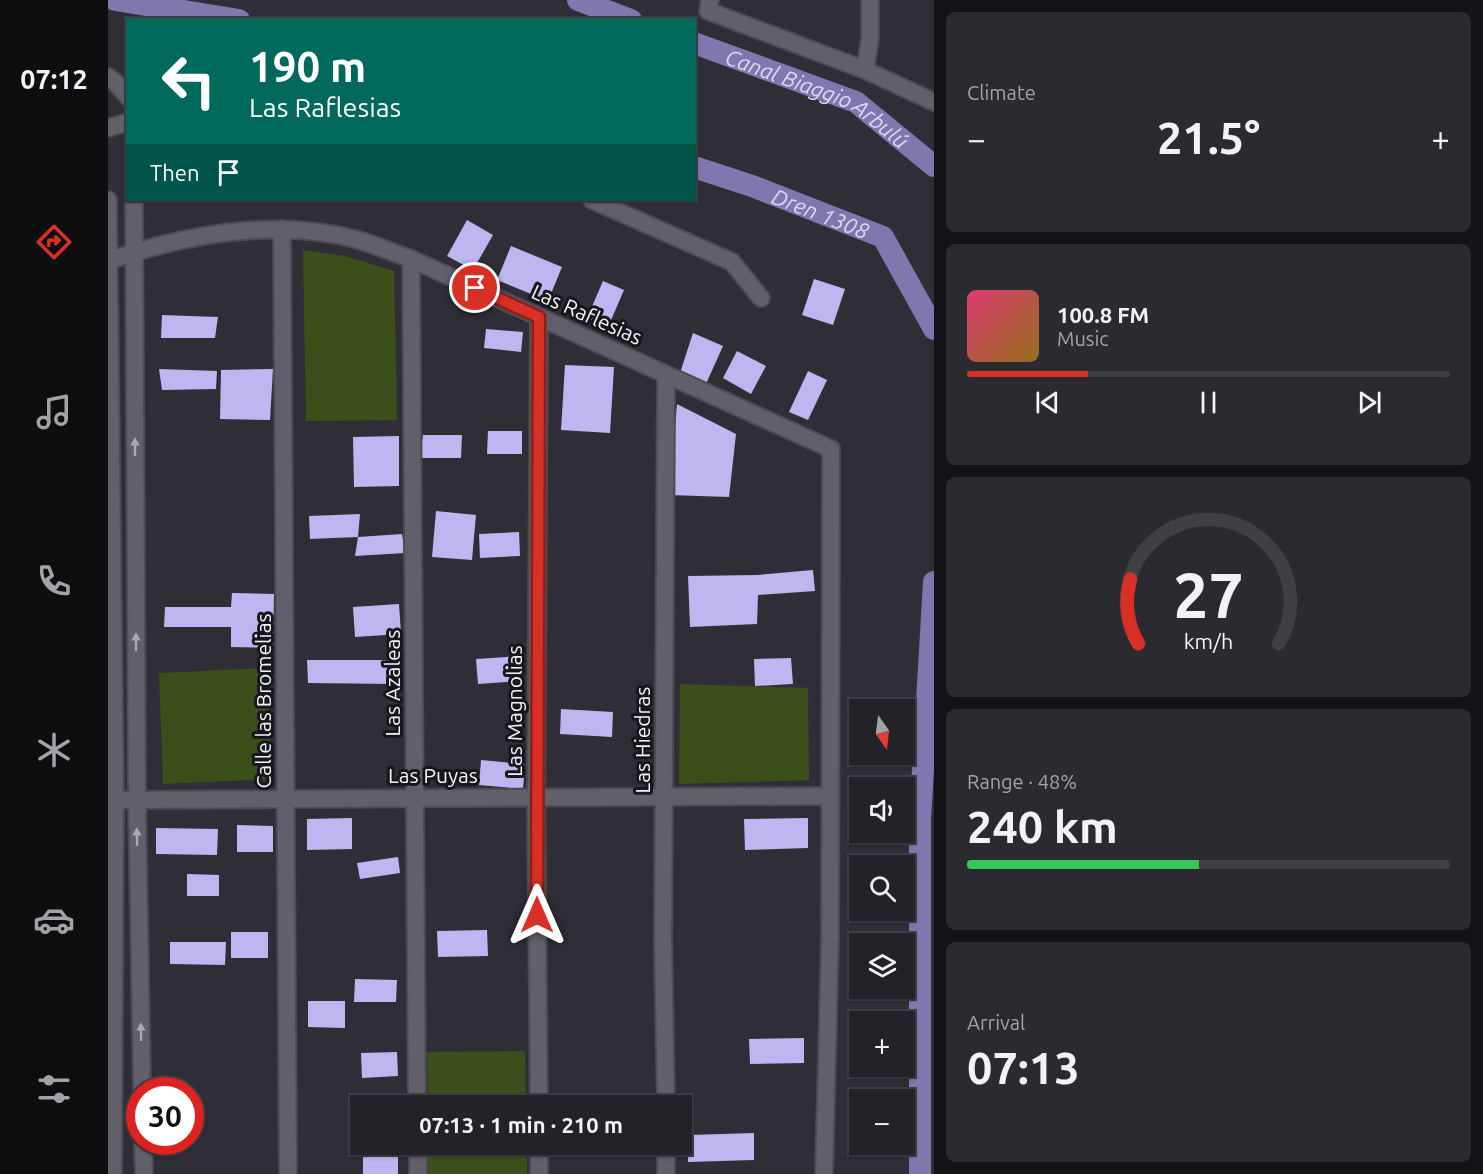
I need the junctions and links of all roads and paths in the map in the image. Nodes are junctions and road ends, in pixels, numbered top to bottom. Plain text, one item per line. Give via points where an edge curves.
1 (710, 0) edge
2 (870, 0) edge
3 (865, 70) junction
4 (108, 77) edge
5 (126, 95) edge
6 (934, 102) edge
7 (126, 123) edge
8 (108, 128) edge
9 (108, 200) edge
10 (134, 201) edge
11 (594, 201) edge
12 (282, 229) junction
13 (134, 253) junction
14 (411, 260) junction
15 (108, 261) edge
16 (761, 298) dead end
17 (539, 317) junction
18 (666, 375) junction
19 (664, 795) junction
20 (536, 796) junction
21 (830, 796) junction
22 (415, 798) junction
23 (286, 799) junction
24 (111, 800) edge
25 (137, 800) junction
26 (142, 1077) edge
27 (417, 1095) edge
28 (539, 1095) edge
29 (666, 1095) edge
30 (143, 1155) edge
31 (418, 1155) edge
32 (539, 1155) edge
33 (666, 1155) edge
34 (113, 1174) edge
35 (144, 1174) edge
36 (288, 1174) edge
37 (418, 1174) edge
38 (539, 1174) edge
39 (666, 1174) edge
40 (824, 1174) edge

1 - 3 street via 708,11
2 - 3 street
3 - 6 street
4 - 5 street
7 - 8 street
9 - 15 street
10 - 13 street
11 - 16 street via 732,262
12 - 13 street, Las Raflesias via 205,236
12 - 14 street, Las Raflesias via 356,239
12 - 23 street, Calle las Bromelias
13 - 15 street, Las Raflesias
25 -> 13 street
14 - 17 street, Las Raflesias
14 - 22 street, Las Azaleas
15 - 24 street
17 - 18 street, Las Raflesias
17 - 20 street, Las Magnolias
18 - 19 street, Las Hiedras
18 - 21 street, Las Raflesias via 831,449
19 - 20 street, Las Puyas
19 - 21 street, Las Puyas
19 - 29 street, Las Hiedras
20 - 22 street, Las Puyas
20 - 28 street, Las Magnolias
21 - 40 street
22 - 23 street, Las Puyas
22 - 27 street, Las Azaleas
23 - 25 street, Las Puyas
23 - 36 street, Calle las Bromelias
24 - 25 street, Las Puyas
24 - 34 street
26 -> 25 street
30 - 35 street
31 - 37 street
32 - 38 street
33 - 39 street

